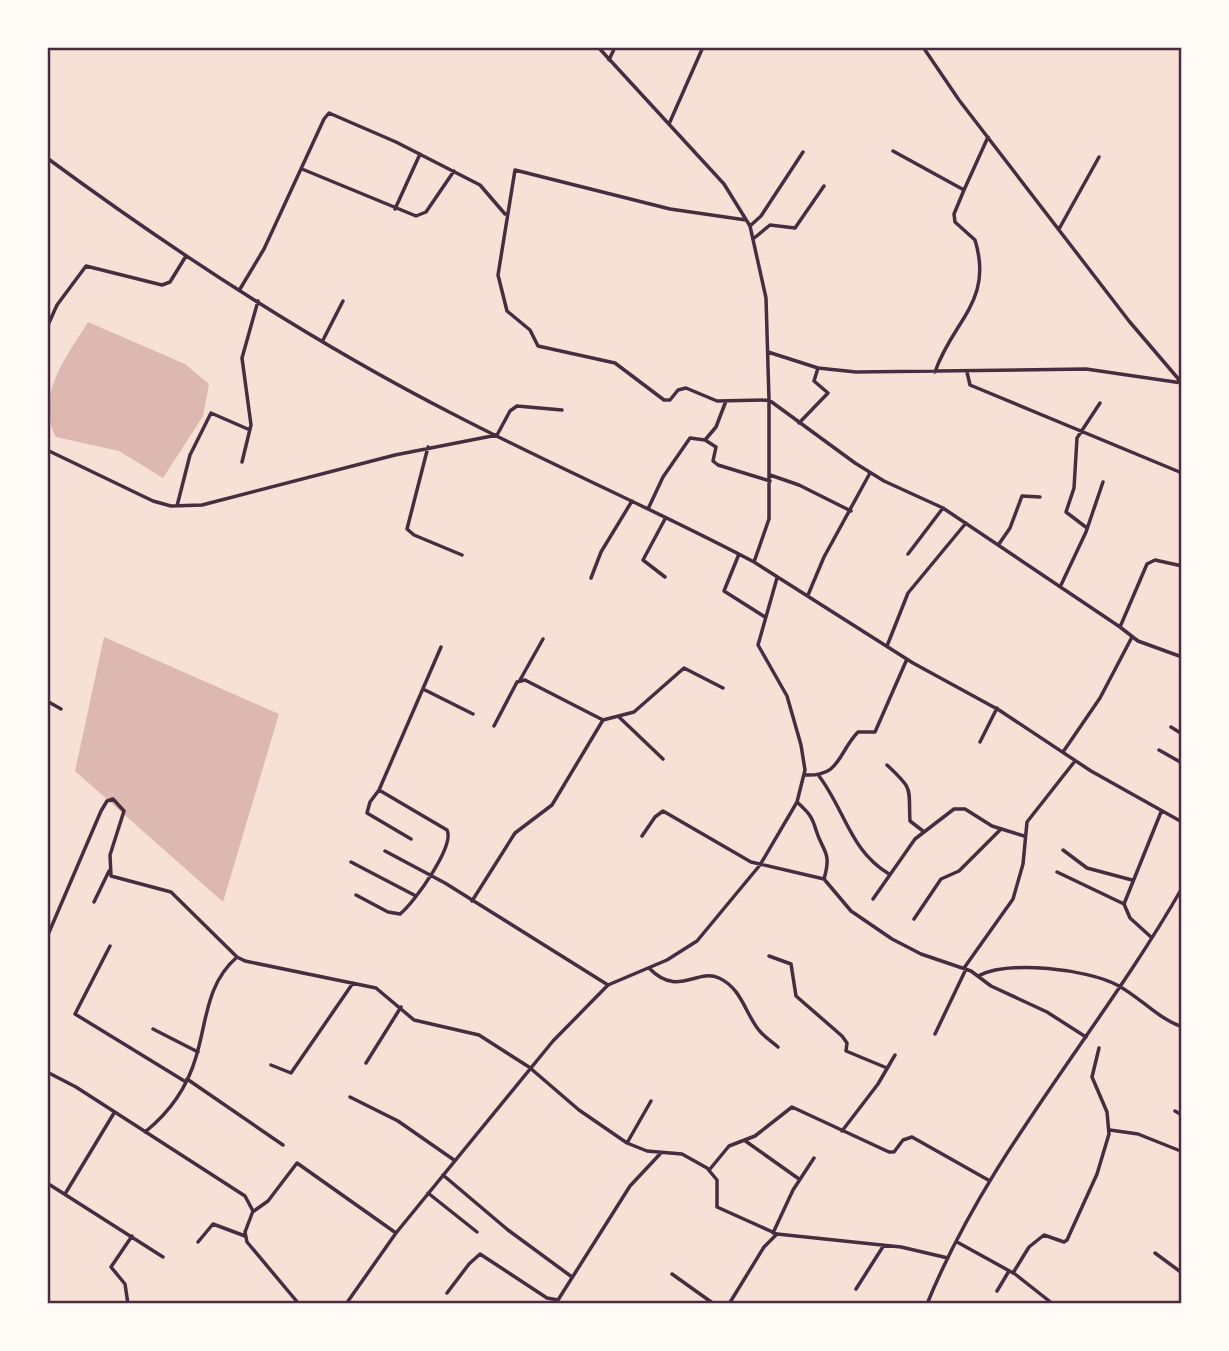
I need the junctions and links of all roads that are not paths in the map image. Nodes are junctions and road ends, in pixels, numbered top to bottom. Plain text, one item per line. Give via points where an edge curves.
1 (598, 47) edge
2 (615, 47) edge
3 (703, 47) edge
4 (923, 47) edge
5 (609, 60) junction
6 (669, 124) junction
7 (988, 137) junction
8 (893, 151) dead end
9 (803, 152) dead end
10 (420, 154) junction
11 (1100, 157) dead end
12 (47, 158) edge
13 (302, 169) junction
14 (454, 171) junction
15 (824, 186) dead end
16 (964, 190) junction
17 (395, 210) junction
18 (505, 214) junction
19 (746, 220) junction
20 (750, 226) junction
21 (1059, 229) junction
22 (753, 239) junction
23 (186, 256) junction
24 (240, 290) junction
25 (258, 301) junction
26 (343, 301) dead end
27 (48, 325) edge
28 (323, 340) junction
29 (768, 352) junction
30 (818, 368) junction
31 (935, 372) junction
32 (967, 372) junction
33 (1182, 383) edge
34 (769, 400) junction
35 (726, 401) junction
36 (1100, 403) dead end
37 (562, 410) dead end
38 (799, 423) junction
39 (250, 430) junction
40 (1080, 431) junction
41 (497, 435) junction
42 (705, 440) junction
43 (428, 447) junction
44 (47, 450) edge
45 (242, 462) dead end
46 (870, 473) junction
47 (1182, 473) edge
48 (770, 475) junction
49 (770, 481) junction
50 (1103, 482) dead end
51 (1040, 497) dead end
52 (632, 501) junction
53 (177, 506) junction
54 (943, 508) junction
55 (648, 509) junction
56 (851, 511) junction
57 (665, 518) junction
58 (966, 523) junction
59 (1087, 528) junction
60 (999, 544) junction
61 (739, 554) junction
62 (908, 554) dead end
63 (462, 555) dead end
64 (754, 562) junction
65 (1182, 566) edge
66 (665, 577) dead end
67 (591, 578) dead end
68 (777, 578) junction
69 (1061, 585) junction
70 (808, 595) junction
71 (765, 617) junction
72 (1120, 626) junction
73 (1132, 637) junction
74 (543, 639) dead end
75 (887, 646) junction
76 (442, 647) dead end
77 (1182, 657) edge
78 (907, 659) junction
79 (520, 680) junction
80 (723, 688) dead end
81 (425, 689) junction
82 (47, 701) edge
83 (997, 708) junction
84 (61, 709) dead end
85 (473, 714) dead end
86 (618, 717) junction
87 (603, 720) junction
88 (495, 726) dead end
89 (1171, 727) dead end
90 (1182, 734) edge
91 (980, 742) dead end
92 (1159, 750) dead end
93 (1063, 752) junction
94 (663, 759) dead end
95 (1075, 761) junction
96 (1182, 764) edge
97 (887, 765) dead end
98 (804, 775) junction
99 (819, 776) junction
100 (379, 790) junction
101 (797, 802) junction
102 (1161, 812) junction
103 (1182, 822) edge
104 (1000, 830) junction
105 (923, 831) junction
106 (642, 836) dead end
107 (1024, 836) junction
108 (411, 839) dead end
109 (1063, 850) dead end
110 (386, 851) dead end
111 (351, 862) dead end
112 (760, 865) junction
113 (109, 871) junction
114 (1057, 872) dead end
115 (889, 874) junction
116 (431, 875) junction
117 (824, 879) junction
118 (1132, 880) junction
119 (1182, 888) edge
120 (356, 895) dead end
121 (416, 897) junction
122 (1180, 897) edge
123 (873, 899) dead end
124 (472, 901) junction
125 (94, 902) dead end
126 (1124, 904) junction
127 (914, 919) dead end
128 (47, 937) edge
129 (1151, 937) junction
130 (110, 946) dead end
131 (235, 956) junction
132 (769, 956) dead end
133 (649, 968) junction
134 (965, 968) junction
135 (978, 976) junction
136 (353, 983) junction
137 (608, 985) junction
138 (1120, 986) junction
139 (401, 1007) junction
140 (1182, 1027) edge
141 (153, 1029) dead end
142 (935, 1034) dead end
143 (1086, 1037) junction
144 (778, 1047) dead end
145 (1099, 1048) dead end
146 (198, 1052) junction
147 (895, 1055) dead end
148 (366, 1063) dead end
149 (271, 1065) dead end
150 (529, 1067) junction
151 (887, 1068) junction
152 (47, 1072) edge
153 (186, 1081) junction
154 (351, 1097) dead end
155 (651, 1101) dead end
156 (1175, 1111) dead end
157 (114, 1113) junction
158 (1182, 1115) edge
159 (1109, 1130) junction
160 (842, 1131) junction
161 (145, 1132) junction
162 (743, 1140) junction
163 (626, 1143) junction
164 (283, 1145) dead end
165 (1178, 1150) dead end
166 (661, 1152) junction
167 (814, 1158) dead end
168 (454, 1160) junction
169 (709, 1169) junction
170 (443, 1175) junction
171 (799, 1179) junction
172 (990, 1181) junction
173 (47, 1183) edge
174 (428, 1193) junction
175 (65, 1194) junction
176 (253, 1211) junction
177 (477, 1232) dead end
178 (396, 1233) junction
179 (775, 1233) junction
180 (132, 1236) junction
181 (245, 1236) junction
182 (198, 1242) dead end
183 (957, 1242) junction
184 (884, 1245) junction
185 (1154, 1253) dead end
186 (163, 1257) dead end
187 (948, 1258) junction
188 (1011, 1272) junction
189 (1182, 1273) edge
190 (672, 1274) dead end
191 (572, 1277) junction
192 (856, 1289) dead end
193 (997, 1291) dead end
194 (447, 1293) dead end
195 (128, 1304) edge
196 (299, 1304) edge
197 (346, 1304) edge
198 (714, 1304) edge
199 (729, 1304) edge
200 (927, 1304) edge
201 (1053, 1304) edge

1 - 5 street
2 - 5 street
3 - 6 street
4 - 7 street
5 - 6 street
6 - 19 street via 724,184
7 - 16 street
7 - 21 street
8 - 16 street
9 - 20 street
10 - 13 street via 329,113
10 - 14 street
10 - 17 street
11 - 21 street
12 - 23 street
13 - 17 street
13 - 24 street
14 - 17 street via 421,215
14 - 18 street via 484,188
15 - 22 street via 795,228 770,225
16 - 31 street via 954,218 975,240 978,286 973,306 949,337
18 - 19 street via 517,169 670,209
18 - 35 street via 498,269 505,307 530,330 538,346 615,363 667,401 686,388
19 - 20 street
20 - 22 street
21 - 33 street
22 - 29 street via 766,298
23 - 24 street
23 - 27 street via 170,282 162,285 86,266
24 - 25 street
25 - 28 street
25 - 39 street via 242,358
26 - 28 street
28 - 41 street
29 - 30 street
29 - 34 street
30 - 31 street
30 - 38 street via 814,381 828,393
31 - 32 street
32 - 33 street via 1086,369
32 - 40 street via 970,385
34 - 35 street
34 - 38 street
34 - 48 street
35 - 42 street via 716,427
36 - 40 street
37 - 41 street via 517,406
38 - 46 street
39 - 45 street
39 - 53 street via 211,413 190,455
40 - 47 street
40 - 59 street via 1074,488 1066,512
41 - 43 street
41 - 52 street
42 - 49 street via 715,446 713,461 718,465
42 - 55 street via 690,438
43 - 53 street via 234,499
43 - 63 street via 407,529
44 - 53 street via 153,501
46 - 54 street
46 - 56 street
48 - 49 street
48 - 56 street
49 - 64 street via 768,528
50 - 59 street
51 - 60 street via 1022,496
52 - 55 street
52 - 67 street
54 - 58 street
54 - 62 street
55 - 57 street
56 - 70 street
57 - 61 street
57 - 66 street via 643,559
58 - 60 street
58 - 75 street via 908,593
59 - 69 street
60 - 69 street
61 - 64 street
61 - 71 street via 724,591
64 - 68 street
65 - 72 street via 1155,560 1147,564
68 - 70 street
68 - 71 street
69 - 72 street
70 - 75 street
71 - 98 street via 759,649 787,696
72 - 73 street
73 - 77 street
73 - 93 street via 1100,698
74 - 79 street
75 - 78 street
76 - 81 street
78 - 83 street
78 - 99 street via 875,732 858,732 836,765
79 - 87 street via 549,690
79 - 88 street
80 - 86 street via 684,668 634,712
81 - 85 street
81 - 100 street
82 - 84 street
83 - 91 street
83 - 93 street
86 - 87 street
86 - 94 street
87 - 124 street via 552,805 515,833
89 - 90 street
92 - 96 street
93 - 95 street
95 - 102 street
95 - 107 street via 1027,822
97 - 105 street via 909,790 910,821
98 - 99 street
98 - 101 street
99 - 115 street via 848,820 862,852
100 - 108 street via 367,813
100 - 116 street via 449,832
101 - 112 street
101 - 117 street via 814,819 827,850
102 - 103 street
102 - 118 street
104 - 105 street via 959,808
104 - 107 street
104 - 127 street via 959,871 941,879
105 - 115 street
106 - 112 street via 663,811
107 - 134 street via 1020,880 1013,899
109 - 118 street via 1087,869
110 - 116 street
111 - 121 street
112 - 117 street
112 - 133 street via 697,941
113 - 125 street
113 - 128 street via 124,811 113,799 101,811
113 - 131 street via 116,879 170,892
114 - 126 street
115 - 123 street
116 - 121 street
116 - 124 street
117 - 134 street via 858,916 892,939
118 - 126 street
119 - 122 street
120 - 121 street via 395,915
122 - 129 street
124 - 137 street
126 - 129 street via 1130,918
129 - 138 street
130 - 153 street via 79,1003 77,1016
131 - 136 street via 254,964
131 - 146 street via 209,997
132 - 151 street via 791,964 796,996 842,1036 846,1051
133 - 137 street
133 - 144 street via 661,978 682,983 710,976 722,980 737,992 757,1028
134 - 135 street
134 - 142 street
135 - 138 street via 1000,968 1037,968
135 - 143 street
136 - 139 street via 376,988
136 - 149 street via 291,1073
137 - 150 street
138 - 140 street
138 - 143 street
139 - 148 street
139 - 150 street via 414,1020 479,1035
141 - 146 street
143 - 172 street via 1029,1116
145 - 159 street via 1092,1077 1107,1112
146 - 153 street
147 - 151 street
150 - 163 street
150 - 168 street
151 - 160 street
152 - 157 street
153 - 161 street via 176,1102
153 - 164 street
154 - 168 street via 398,1121
155 - 163 street
156 - 158 street
157 - 161 street
157 - 175 street
159 - 165 street via 1138,1134
159 - 188 street via 1097,1174 1067,1240 1044,1235
160 - 162 street via 792,1107
160 - 172 street via 892,1153 912,1136
161 - 176 street via 235,1188 251,1202
162 - 169 street via 729,1146
162 - 171 street
163 - 166 street
166 - 169 street via 681,1154
166 - 191 street via 629,1186
167 - 171 street
168 - 170 street
169 - 179 street via 717,1180 717,1207
170 - 174 street
170 - 191 street
171 - 179 street
172 - 183 street
173 - 175 street
174 - 177 street
174 - 178 street
175 - 180 street
176 - 178 street via 268,1201 297,1163
176 - 181 street
178 - 197 street
179 - 184 street
179 - 199 street
180 - 186 street
180 - 195 street via 111,1267 125,1284
181 - 182 street via 213,1224
181 - 196 street
183 - 187 street
183 - 188 street
184 - 187 street
184 - 192 street
185 - 189 street
187 - 200 street
188 - 193 street
188 - 201 street
190 - 198 street
191 - 194 street via 555,1301 480,1254

